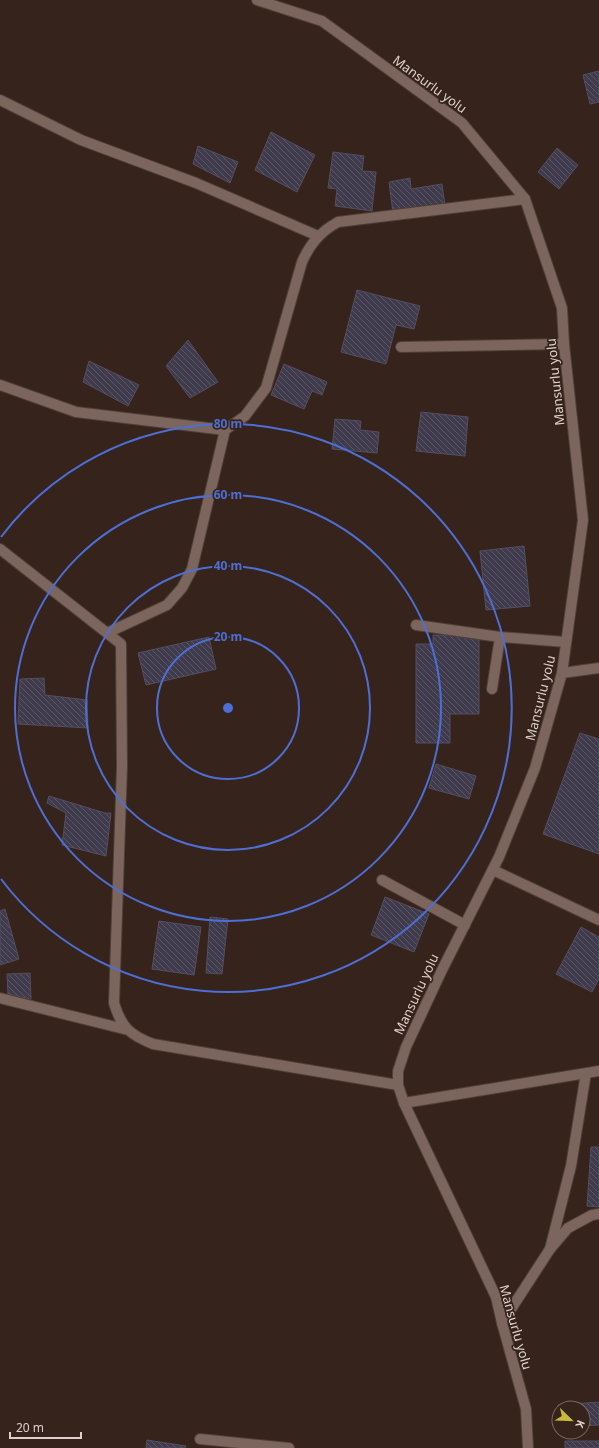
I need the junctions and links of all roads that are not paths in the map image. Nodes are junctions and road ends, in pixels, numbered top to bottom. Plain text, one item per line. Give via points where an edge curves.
1 (257, 0) edge
2 (0, 100) edge
3 (525, 199) junction
4 (318, 236) junction
5 (564, 344) junction
6 (401, 347) dead end
7 (0, 385) edge
8 (225, 430) junction
9 (0, 549) edge
10 (416, 625) dead end
11 (107, 633) junction
12 (500, 637) junction
13 (566, 642) junction
14 (599, 668) edge
15 (562, 672) junction
16 (492, 689) dead end
17 (493, 870) junction
18 (382, 880) dead end
19 (599, 920) edge
20 (465, 925) junction
21 (0, 998) edge
22 (128, 1030) junction
23 (599, 1071) edge
24 (586, 1074) junction
25 (398, 1085) junction
26 (404, 1103) junction
27 (599, 1214) edge
28 (550, 1249) junction
29 (502, 1323) junction
30 (200, 1439) dead end
31 (289, 1448) edge
32 (528, 1448) edge

1 - 3 street, Mansurlu yolu via 322,21 462,123
2 - 4 street via 81,140 196,184
3 - 4 street via 338,222
3 - 5 street, Mansurlu yolu via 562,308
4 - 8 street via 308,248 302,262 266,388 245,416
5 - 6 street
5 - 13 street, Mansurlu yolu via 583,520
7 - 8 street via 76,412
8 - 11 street via 192,569 182,588 167,606
9 - 11 street
10 - 12 street
11 - 22 street via 121,644 122,766 114,1003 118,1018
12 - 13 street
12 - 16 street
13 - 15 street, Mansurlu yolu
14 - 15 street
15 - 17 street, Mansurlu yolu via 535,768
17 - 19 street
17 - 20 street, Mansurlu yolu
18 - 20 street
20 - 25 street, Mansurlu yolu via 406,1047 398,1071
21 - 22 street
22 - 25 street via 139,1039 153,1044
23 - 24 street
24 - 26 street
24 - 28 street via 571,1166
25 - 26 street, Mansurlu yolu
26 - 29 street, Mansurlu yolu via 496,1297
27 - 28 street via 568,1228
28 - 29 street
29 - 32 street, Mansurlu yolu via 526,1409
30 - 31 street

